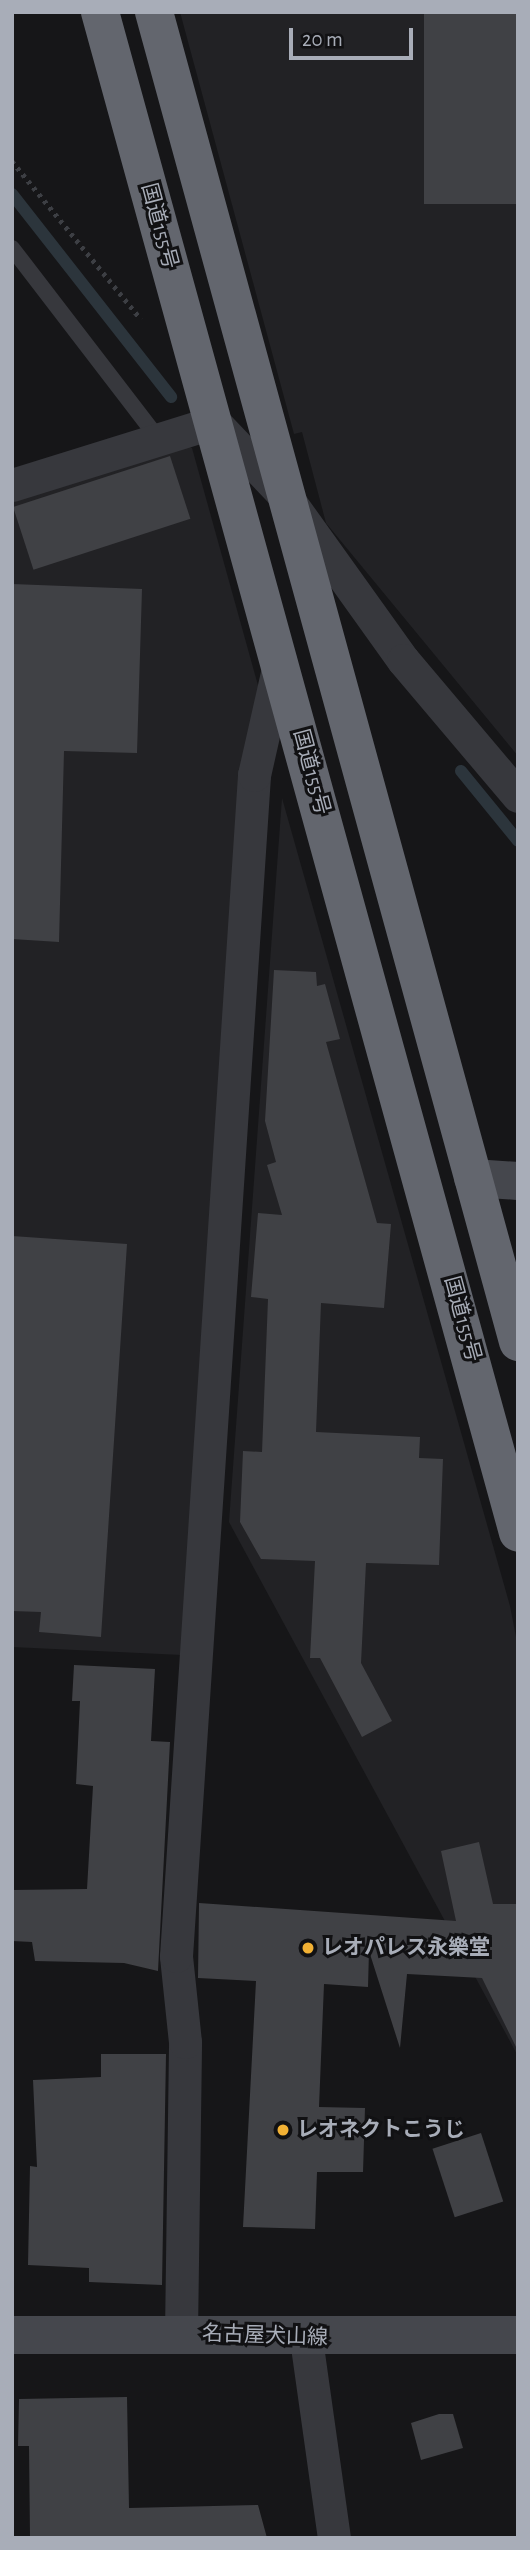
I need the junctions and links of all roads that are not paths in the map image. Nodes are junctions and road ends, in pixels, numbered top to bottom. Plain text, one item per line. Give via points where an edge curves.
1 (100, 12) edge
2 (154, 12) edge
3 (12, 248) edge
4 (214, 422) junction
5 (158, 438) junction
6 (12, 485) edge
7 (287, 498) junction
8 (280, 660) junction
9 (518, 796) edge
10 (473, 1178) junction
11 (518, 1181) edge
12 (518, 1342) edge
13 (518, 1533) edge
14 (181, 2333) junction
15 (12, 2335) edge
16 (518, 2335) edge
17 (306, 2339) junction
18 (334, 2538) edge

1 - 4 highway, 国道155号
2 - 7 highway
3 - 5 lane
4 - 5 street
4 - 7 street
4 - 8 highway, 国道155号
5 - 6 street
7 - 9 street via 403,660
7 - 10 highway
8 - 13 highway, 国道155号
8 - 14 street via 254,775 176,1956 185,2042
10 - 11 main road
10 - 12 highway
14 - 15 main road, 名古屋犬山線
14 - 17 main road, 名古屋犬山線
16 - 17 main road, 名古屋犬山線
17 - 18 street

